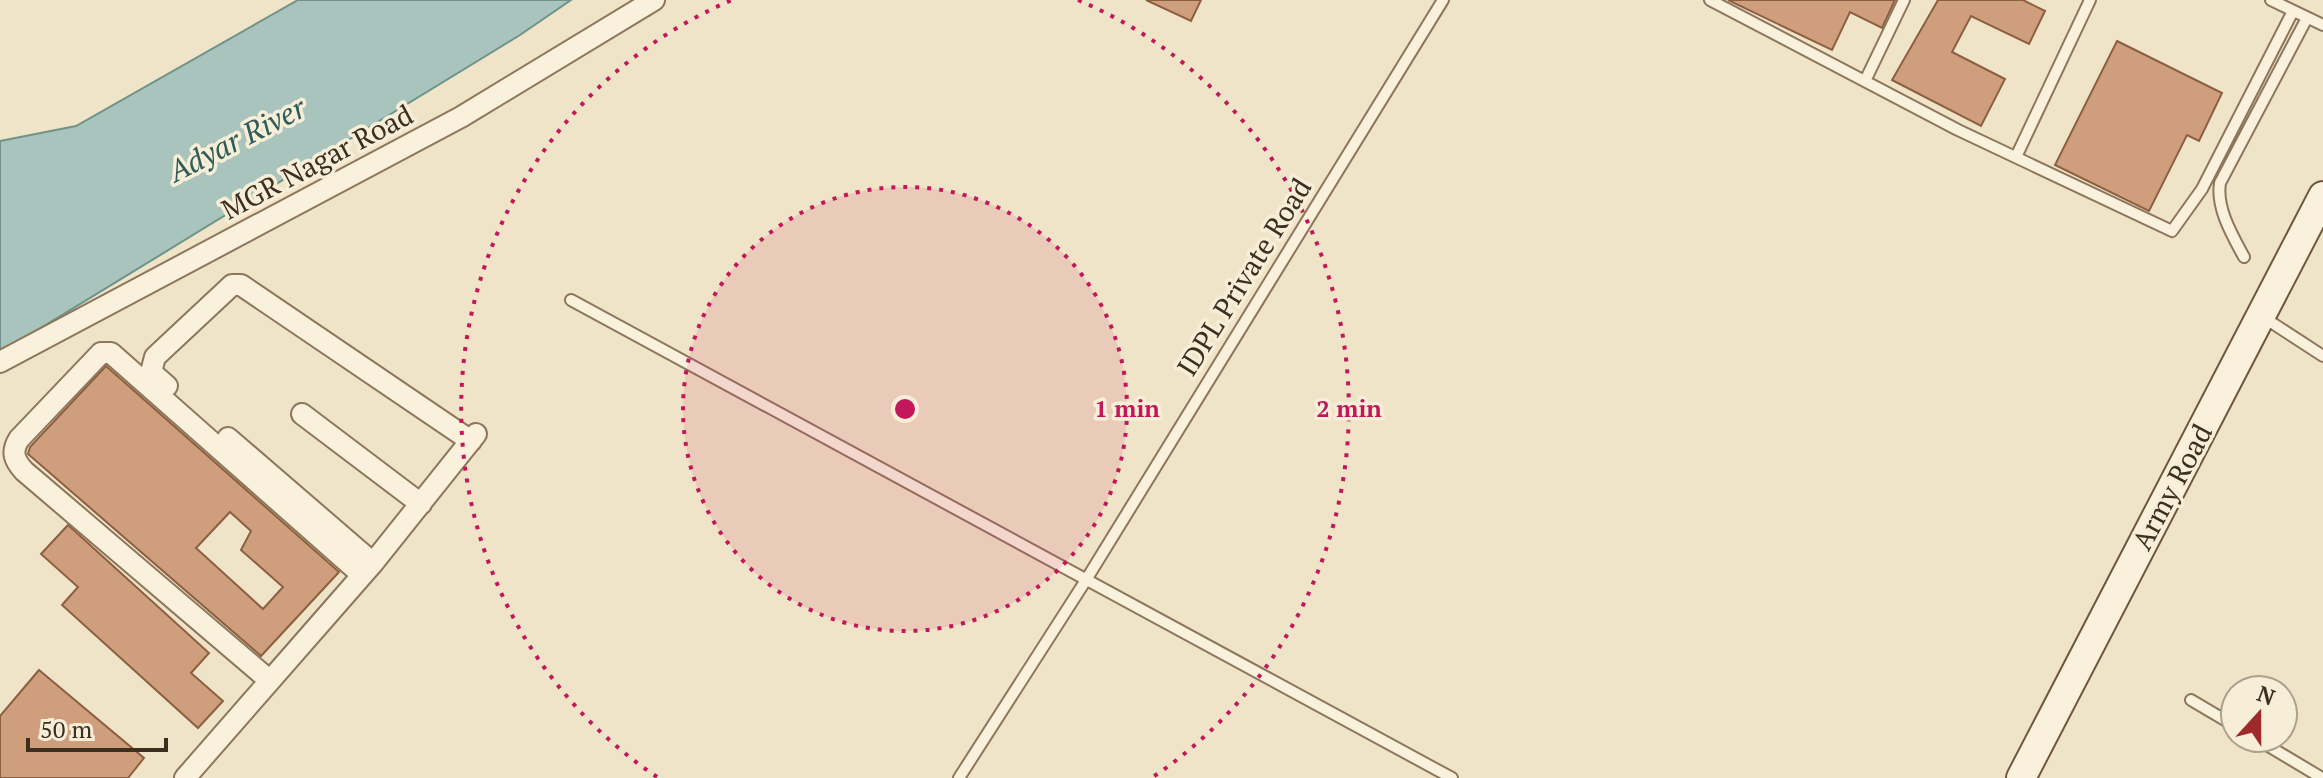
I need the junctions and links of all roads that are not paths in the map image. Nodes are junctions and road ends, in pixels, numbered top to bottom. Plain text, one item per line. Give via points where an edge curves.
1 (654, 0) edge
2 (1443, 0) edge
3 (1710, 0) edge
4 (1904, 0) edge
5 (2090, 0) edge
6 (2271, 0) edge
7 (2293, 11) junction
8 (2307, 18) junction
9 (2323, 25) edge
10 (1865, 81) junction
11 (2016, 157) junction
12 (2323, 196) edge
13 (2244, 257) dead end
14 (571, 300) dead end
15 (2262, 316) junction
16 (2323, 356) edge
17 (0, 362) edge
18 (302, 414) dead end
19 (421, 504) junction
20 (367, 568) junction
21 (1086, 580) junction
22 (269, 680) junction
23 (2191, 700) dead end
24 (2219, 717) edge
25 (2282, 754) edge
26 (185, 778) edge
27 (959, 778) edge
28 (1452, 778) edge
29 (2021, 778) edge
30 (2322, 778) edge

1 - 17 street, MGR Nagar Road via 461,117
2 - 21 lane, IDPL Private Road
3 - 10 lane
4 - 10 lane
5 - 11 lane
6 - 7 lane
7 - 8 lane
7 - 11 lane via 2202,189 2172,231
8 - 9 lane
8 - 13 lane via 2220,183 2224,214
10 - 11 lane
12 - 15 street, Army Road
14 - 21 lane
15 - 16 lane
15 - 29 street, Army Road
18 - 19 street
19 - 20 street
19 - 20 street via 474,438 241,285 232,285 155,357 151,372
20 - 22 street
20 - 22 street via 111,353 101,353 19,439 13,448 15,461 24,471
21 - 27 lane, IDPL Private Road
21 - 28 lane
22 - 26 street
23 - 24 lane
25 - 30 lane

